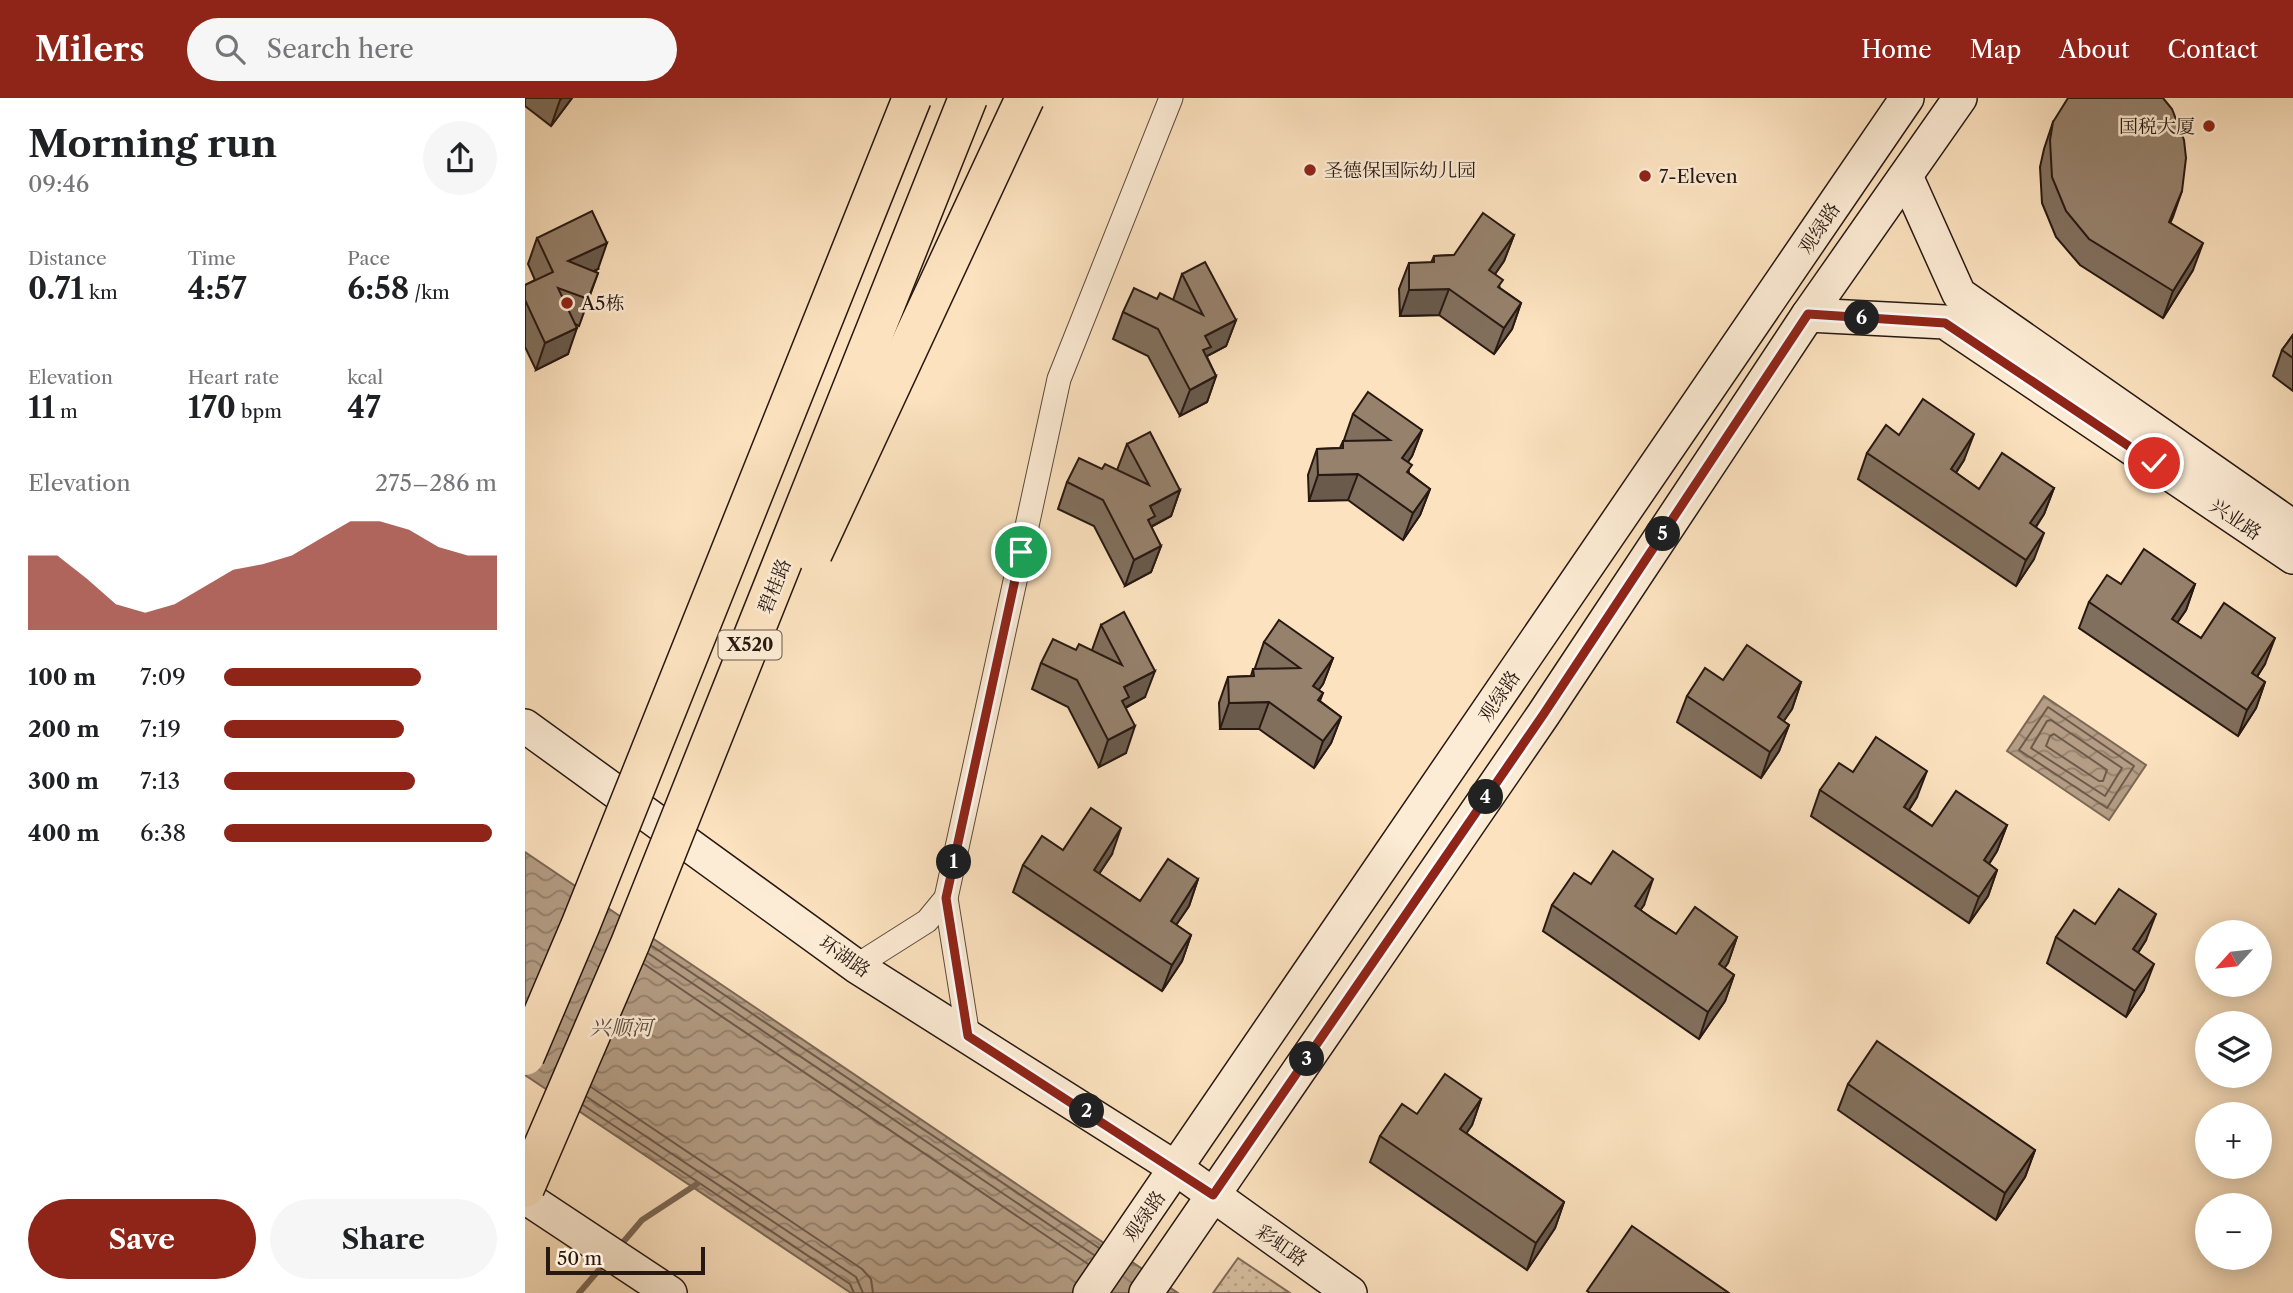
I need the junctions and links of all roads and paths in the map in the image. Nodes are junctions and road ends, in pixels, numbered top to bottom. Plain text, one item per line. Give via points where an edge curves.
1 (912, 98) edge
2 (968, 98) edge
3 (1025, 98) edge
4 (1171, 98) edge
5 (1907, 98) edge
6 (1960, 98) edge
7 (1906, 176) junction
8 (1808, 314) junction
9 (2293, 527) edge
10 (2293, 558) edge
11 (525, 726) edge
12 (946, 898) junction
13 (856, 965) junction
14 (610, 990) junction
15 (968, 1036) junction
16 (525, 1056) edge
17 (1177, 1169) junction
18 (525, 1188) edge
19 (1213, 1195) junction
20 (525, 1197) edge
21 (670, 1293) edge
22 (1090, 1293) edge
23 (1146, 1293) edge
24 (1350, 1293) edge

1 - 16 highway, X520, bridge
2 - 14 highway, 碧桂路 / X520, bridge
3 - 14 highway, bridge
4 - 12 street via 1059,379
5 - 17 main road, 观绿路
6 - 7 main road
7 - 8 main road
7 - 9 main road, 兴业路 via 1959,294
8 - 10 main road, 兴业路 via 1945,323
8 - 19 main road via 1543,715
11 - 13 main road, 环湖路
12 - 13 street via 927,921
12 - 15 street
13 - 15 main road, 环湖路
14 - 18 highway, 碧桂路 / X520, bridge
15 - 17 main road, 环湖路
17 - 19 main road, 彩虹路
17 - 22 main road, 观绿路
19 - 23 main road
19 - 24 main road, 彩虹路
20 - 21 main road

